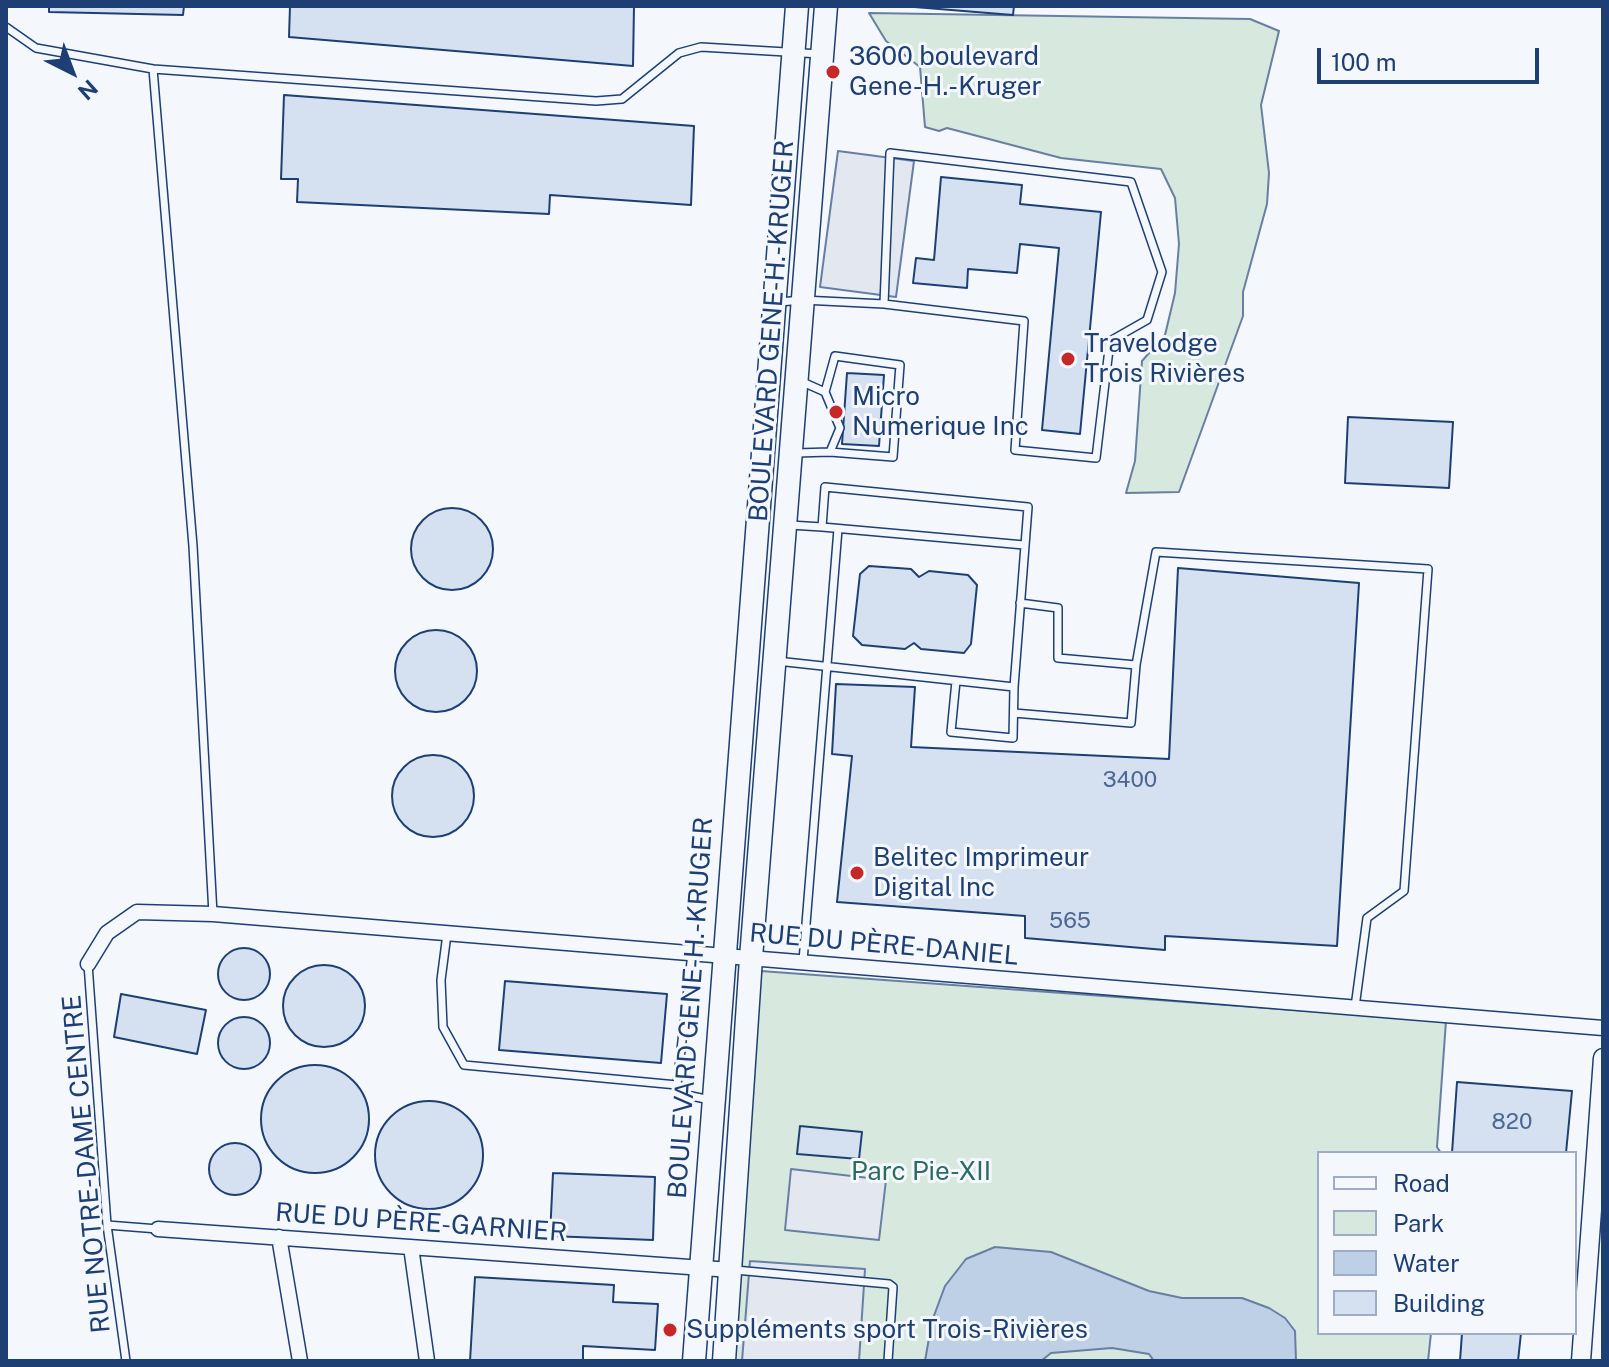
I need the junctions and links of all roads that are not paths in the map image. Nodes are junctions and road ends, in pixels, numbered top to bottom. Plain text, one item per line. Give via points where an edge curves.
1 (797, 6) edge
2 (826, 6) edge
3 (6, 27) edge
4 (793, 51) junction
5 (822, 54) junction
6 (153, 69) junction
7 (803, 300) junction
8 (773, 303) junction
9 (884, 304) junction
10 (796, 380) junction
11 (825, 392) junction
12 (830, 452) junction
13 (791, 453) junction
14 (785, 524) junction
15 (822, 527) junction
16 (838, 529) junction
17 (1024, 545) junction
18 (1020, 603) junction
19 (745, 658) junction
20 (774, 661) junction
21 (1136, 665) junction
22 (827, 667) junction
23 (956, 681) junction
24 (1014, 687) junction
25 (1014, 713) junction
26 (213, 914) junction
27 (447, 933) junction
28 (692, 953) junction
29 (724, 956) junction
30 (751, 958) junction
31 (803, 962) junction
32 (88, 964) joint
33 (1355, 1009) junction
34 (1603, 1028) edge
35 (1603, 1058) edge
36 (677, 1085) junction
37 (1602, 1097) edge
38 (713, 1100) junction
39 (1600, 1134) edge
40 (1597, 1216) edge
41 (107, 1225) junction
42 (158, 1229) joint
43 (279, 1237) junction
44 (411, 1247) junction
45 (701, 1267) junction
46 (731, 1270) junction
47 (126, 1361) edge
48 (300, 1361) edge
49 (427, 1361) edge
50 (694, 1361) edge
51 (724, 1361) edge
52 (888, 1361) edge
53 (1581, 1361) edge

1 - 4 main road, BOULEVARD GENE-H.-KRUGER
2 - 5 main road, BOULEVARD GENE-H.-KRUGER
3 - 6 lane via 36,48
4 - 5 lane
4 - 6 lane via 701,47 679,53 622,99 596,101
4 - 8 main road, BOULEVARD GENE-H.-KRUGER
5 - 7 main road, BOULEVARD GENE-H.-KRUGER
6 - 26 lane via 193,546
7 - 8 lane
7 - 9 lane
7 - 10 main road, BOULEVARD GENE-H.-KRUGER
8 - 19 main road, BOULEVARD GENE-H.-KRUGER
9 - 9 lane via 1024,321 1015,450 1096,458 1110,341 1147,320 1162,272 1131,182 890,153
10 - 11 lane
10 - 13 main road, BOULEVARD GENE-H.-KRUGER
11 - 12 lane via 840,428
11 - 12 lane via 835,356 900,365 893,457
12 - 13 lane
13 - 14 main road, BOULEVARD GENE-H.-KRUGER
14 - 15 lane
14 - 20 main road, BOULEVARD GENE-H.-KRUGER
15 - 16 lane
15 - 17 lane via 825,487 1028,507
16 - 17 lane
16 - 22 lane
17 - 18 lane
18 - 21 lane via 1058,608 1058,658
18 - 24 lane
19 - 20 street
19 - 29 main road, BOULEVARD GENE-H.-KRUGER
20 - 22 lane
20 - 30 main road, BOULEVARD GENE-H.-KRUGER
21 - 25 lane via 1131,723
21 - 33 lane via 1156,552 1428,569 1404,891 1367,918
22 - 23 lane
22 - 31 lane
23 - 24 lane
23 - 25 lane via 951,732 1013,738
24 - 25 lane
26 - 27 street, RUE DU PÈRE-DANIEL
26 - 32 street, RUE DU PÈRE-DANIEL via 137,912 107,933
27 - 28 street, RUE DU PÈRE-DANIEL
27 - 36 lane via 443,1027 464,1065
28 - 29 street, RUE DU PÈRE-DANIEL
28 - 36 lane
29 - 30 street, RUE DU PÈRE-DANIEL
29 - 38 main road, BOULEVARD GENE-H.-KRUGER
30 - 31 street, RUE DU PÈRE-DANIEL
30 - 46 main road, BOULEVARD GENE-H.-KRUGER
31 - 33 street, RUE DU PÈRE-DANIEL
32 - 41 lane, RUE NOTRE-DAME CENTRE
33 - 34 street, RUE DU PÈRE-DANIEL
35 - 37 street
36 - 38 lane via 687,1095
37 - 39 street
38 - 45 main road, BOULEVARD GENE-H.-KRUGER
39 - 40 street
40 - 53 street
41 - 42 lane, RUE DU PÈRE-GARNIER
41 - 47 lane, RUE NOTRE-DAME CENTRE
42 - 43 street, RUE DU PÈRE-GARNIER
43 - 44 street, RUE DU PÈRE-GARNIER
43 - 48 street
44 - 45 street, RUE DU PÈRE-GARNIER
44 - 49 street
45 - 46 street, RUE DU PÈRE-GARNIER
45 - 50 main road, BOULEVARD GENE-H.-KRUGER
46 - 51 main road, BOULEVARD GENE-H.-KRUGER
46 - 52 lane via 889,1284 893,1287

